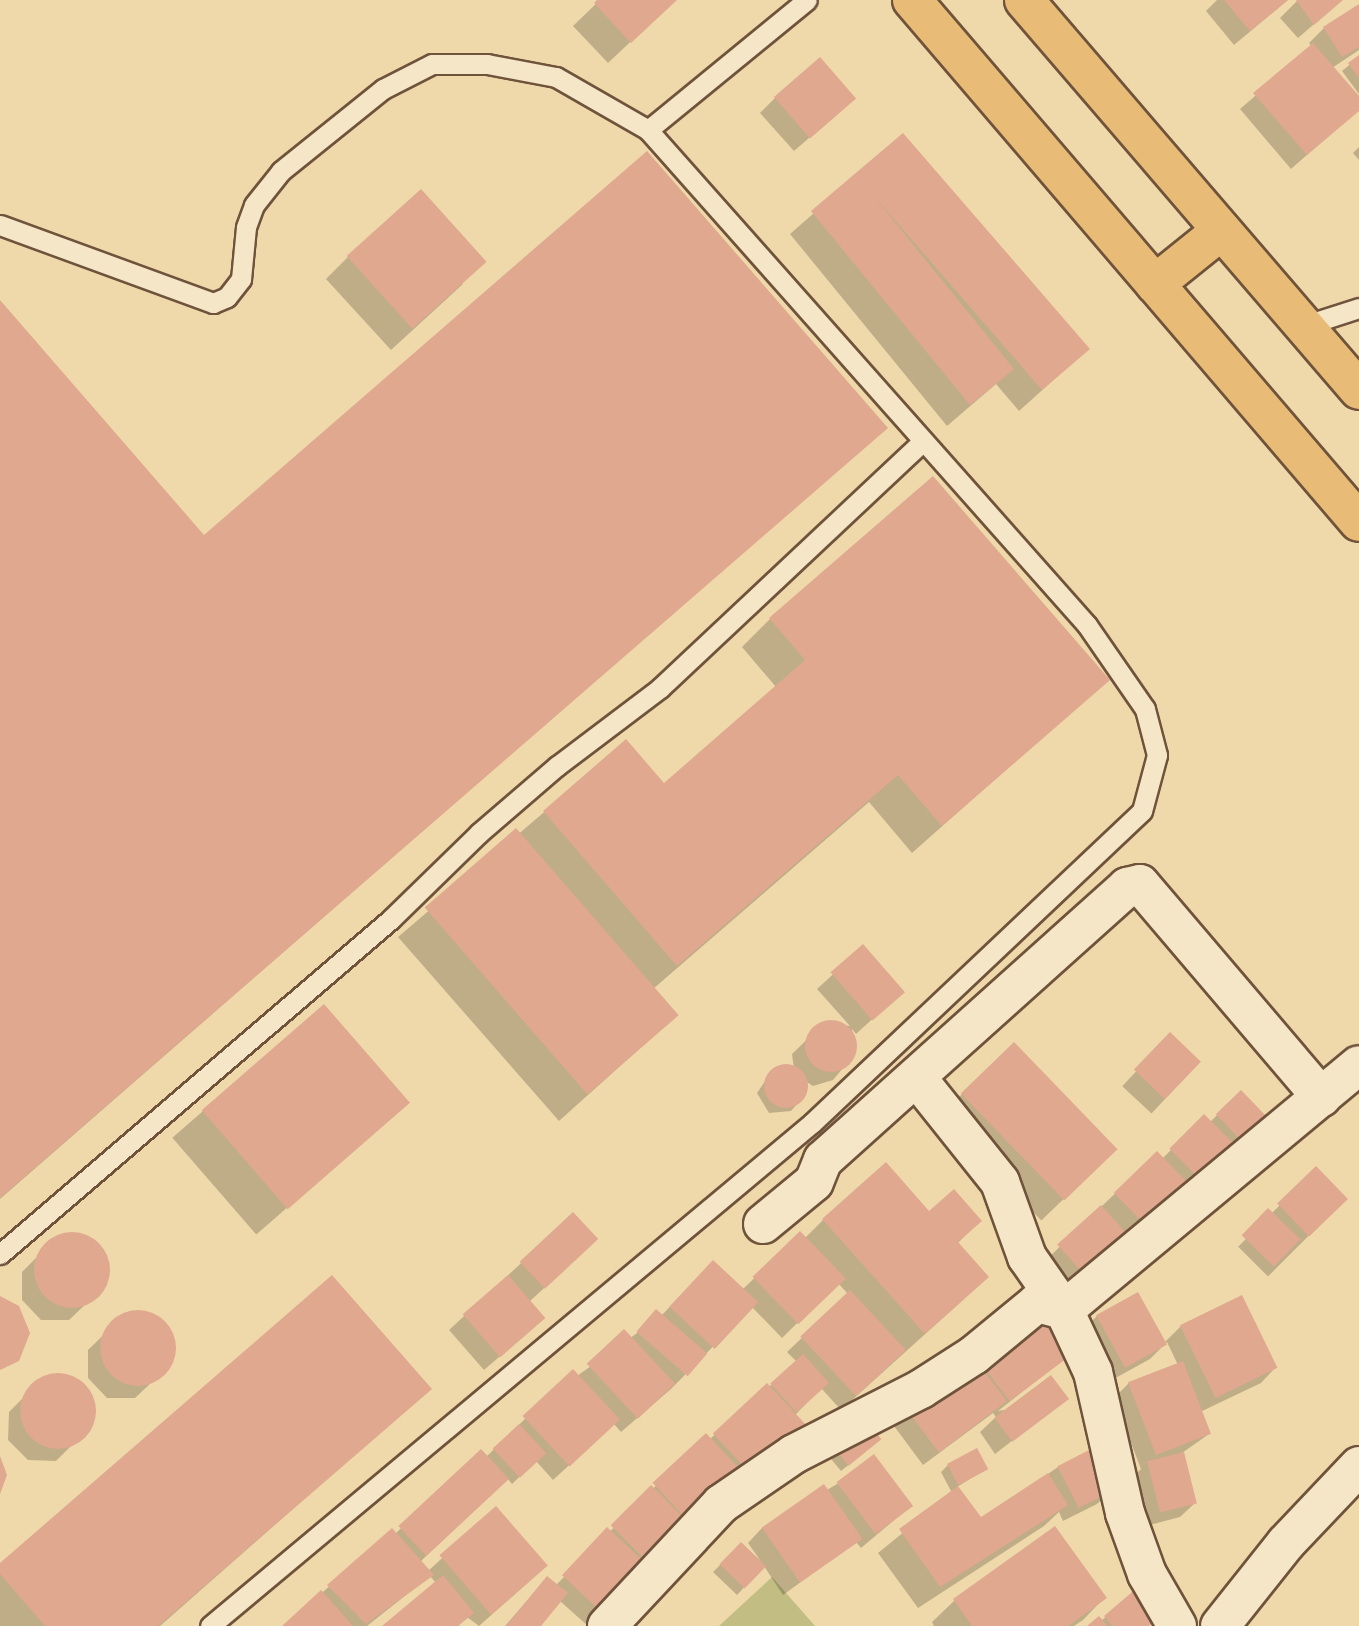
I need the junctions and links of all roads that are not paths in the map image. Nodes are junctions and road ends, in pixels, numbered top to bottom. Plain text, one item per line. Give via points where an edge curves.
1 (807, 0) edge
2 (912, 0) edge
3 (1024, 0) edge
4 (648, 130) junction
5 (0, 225) edge
6 (1221, 231) junction
7 (1156, 284) junction
8 (1359, 308) edge
9 (1303, 326) junction
10 (1359, 390) edge
11 (922, 442) junction
12 (1359, 522) edge
13 (1359, 1065) edge
14 (917, 1077) junction
15 (1321, 1097) junction
16 (763, 1224) dead end
17 (0, 1254) edge
18 (1064, 1310) junction
19 (1359, 1466) edge
20 (210, 1626) edge
21 (607, 1626) edge
22 (1177, 1626) edge
23 (1220, 1626) edge

1 - 4 lane
2 - 7 highway
3 - 6 highway
4 - 5 lane via 556,77 487,64 432,64 383,89 281,171 254,205 246,227 241,279 227,297 213,303
4 - 11 lane
6 - 7 highway
6 - 9 highway
7 - 12 highway
8 - 9 lane
9 - 10 highway
11 - 17 lane via 660,688 547,774 391,919
11 - 20 lane via 1087,625 1145,709 1157,755 1142,811 812,1123
13 - 15 street
14 - 15 street via 1127,887 1140,884
14 - 16 street via 823,1160 814,1182
14 - 18 street via 1000,1182 1027,1257
15 - 18 street
18 - 21 street via 1037,1303 974,1355 921,1389 794,1454 721,1504
18 - 22 street via 1093,1372 1125,1513 1147,1574
19 - 23 street via 1286,1543

